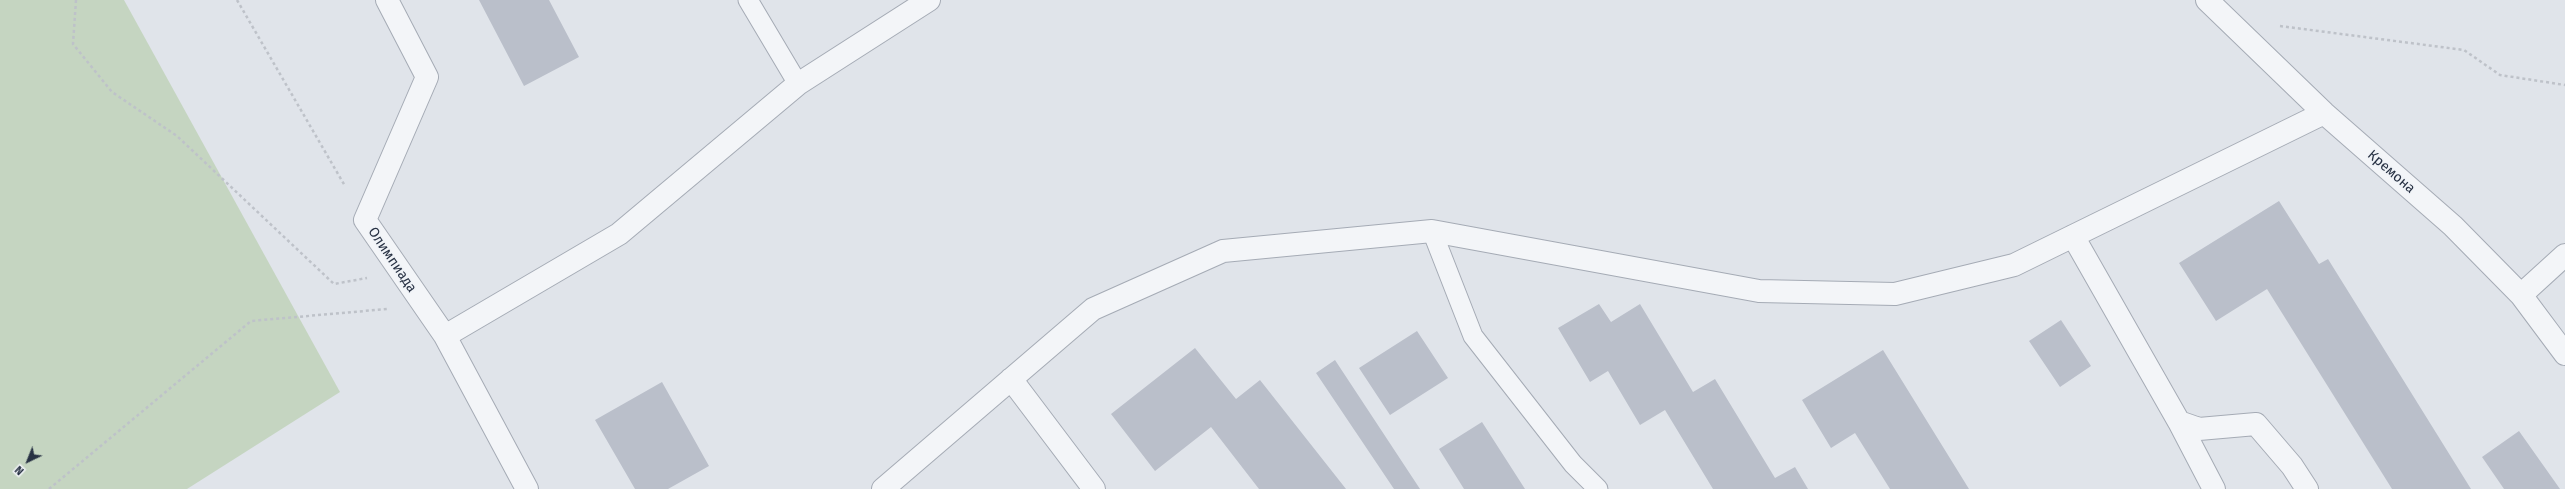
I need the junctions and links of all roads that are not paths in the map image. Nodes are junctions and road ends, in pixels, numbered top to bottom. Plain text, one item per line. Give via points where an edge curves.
1 (387, 0) edge
2 (748, 0) edge
3 (929, 0) edge
4 (2207, 0) edge
5 (798, 84) junction
6 (2324, 113) junction
7 (1432, 231) junction
8 (2073, 236) junction
9 (2565, 255) edge
10 (2521, 295) junction
11 (445, 336) junction
12 (2565, 354) edge
13 (1011, 379) junction
14 (2179, 422) junction
15 (527, 489) edge
16 (883, 489) edge
17 (1094, 489) edge
18 (1598, 489) edge
19 (2214, 489) edge
20 (2307, 489) edge

1 - 11 street, Олимпиада via 427,77 365,220
2 - 5 lane
3 - 5 street
4 - 6 street, Кремона
5 - 11 street via 619,234
6 - 8 street
6 - 10 street, Кремона via 2453,226
7 - 8 street via 1759,290 1895,294 2014,265
7 - 13 street via 1223,251 1093,309
7 - 18 lane via 1472,336 1573,464
8 - 14 street
9 - 10 street
10 - 12 street, Кремона
11 - 15 street, Олимпиада
13 - 16 street
13 - 17 street
14 - 19 street
14 - 20 street via 2199,429 2256,424 2292,466

